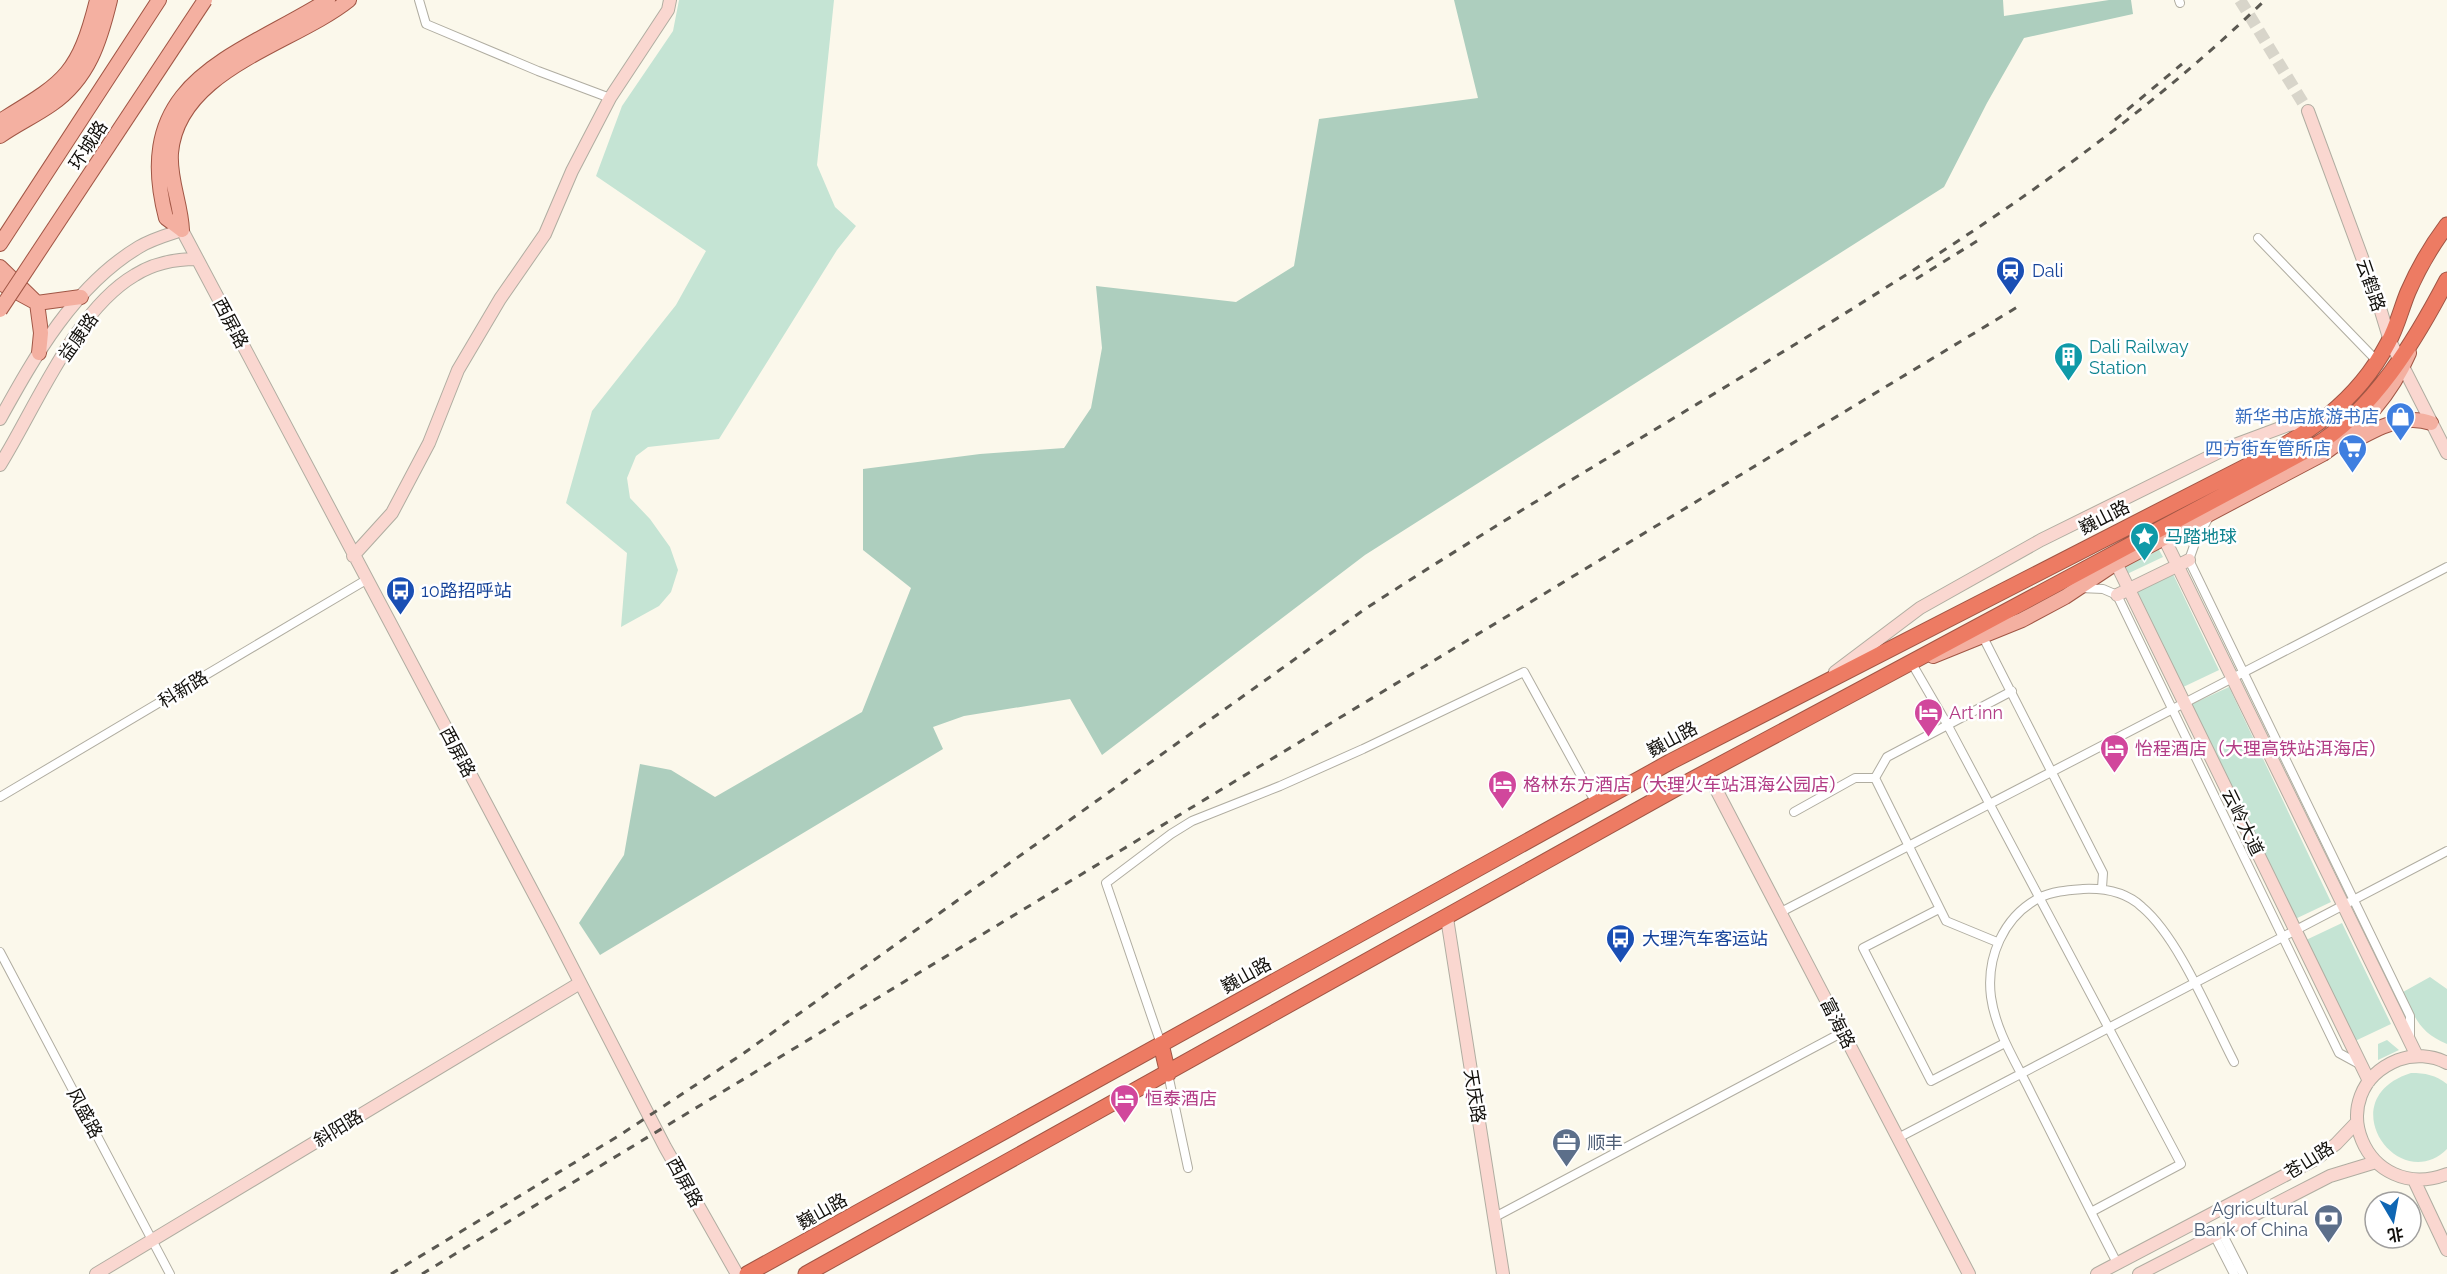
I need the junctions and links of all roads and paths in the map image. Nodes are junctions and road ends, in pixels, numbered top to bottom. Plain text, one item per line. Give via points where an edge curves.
1 (97, 0) edge
2 (110, 0) edge
3 (205, 0) edge
4 (328, 0) edge
5 (349, 0) edge
6 (419, 0) edge
7 (670, 0) edge
8 (157, 2) edge
9 (610, 98) junction
10 (2308, 111) tunnel mouth
11 (0, 121) edge
12 (0, 136) edge
13 (2447, 225) edge
14 (182, 230) junction
15 (2258, 238) dead end
16 (0, 244) edge
17 (197, 259) junction
18 (0, 267) edge
19 (2447, 280) edge
20 (0, 283) edge
21 (81, 297) junction
22 (37, 303) junction
23 (0, 310) edge
24 (2390, 341) junction
25 (39, 353) junction
26 (2377, 361) junction
27 (2401, 362) junction
28 (0, 419) edge
29 (2326, 419) junction
30 (2431, 423) junction
31 (2447, 453) edge
32 (0, 465) edge
33 (2298, 469) junction
34 (2212, 514) junction
35 (2164, 538) junction
36 (354, 556) junction
37 (2183, 563) junction
38 (2116, 564) junction
39 (2447, 567) edge
40 (366, 580) junction
41 (2077, 589) junction
42 (2123, 592) junction
43 (1983, 637) junction
44 (1911, 663) junction
45 (2238, 675) junction
46 (1815, 687) junction
47 (2012, 691) junction
48 (2184, 703) junction
49 (2172, 710) junction
50 (1947, 724) junction
51 (1707, 772) junction
52 (2053, 772) junction
53 (1875, 778) junction
54 (0, 797) edge
55 (1596, 803) junction
56 (1990, 805) junction
57 (1794, 812) dead end
58 (1909, 847) junction
59 (2447, 851) edge
60 (2102, 888) junction
61 (2040, 897) junction
62 (2349, 903) junction
63 (1940, 909) junction
64 (1781, 912) junction
65 (1447, 918) junction
66 (2295, 931) junction
67 (2283, 937) junction
68 (1997, 942) junction
69 (0, 952) edge
70 (580, 983) junction
71 (2194, 984) junction
72 (2109, 1028) junction
73 (1843, 1032) junction
74 (2005, 1043) junction
75 (1161, 1044) junction
76 (2416, 1056) junction
77 (2234, 1062) dead end
78 (2447, 1063) edge
79 (2361, 1065) junction
80 (1168, 1074) junction
81 (2022, 1074) junction
82 (2369, 1082) junction
83 (2357, 1122) junction
84 (1898, 1138) junction
85 (2376, 1162) junction
86 (1188, 1168) dead end
87 (2447, 1174) edge
88 (2414, 1180) junction
89 (2091, 1212) junction
90 (1493, 1218) junction
91 (2218, 1233) junction
92 (152, 1240) junction
93 (2447, 1250) edge
94 (2117, 1263) junction
95 (96, 1274) edge
96 (170, 1274) edge
97 (736, 1274) edge
98 (747, 1274) edge
99 (806, 1274) edge
100 (1503, 1274) edge
101 (1969, 1274) edge
102 (2097, 1274) edge
103 (2139, 1274) edge
104 (2234, 1274) edge
105 (2243, 1274) edge

1 - 11 main road via 88,36 71,68 51,89
2 - 12 main road via 96,49 77,81 52,104
3 - 23 main road, 环城路, bridge
4 - 14 main road via 217,64 174,107 162,134 158,173 166,218
5 - 14 main road via 227,72 186,111 176,131 171,157
6 - 9 street via 426,24
7 - 9 street via 668,10
8 - 16 main road, 环城路
9 - 36 street via 545,234 458,370 429,443 392,513
10 - 24 street, 云鹤路
13 - 24 highway, 巍山路 via 2410,288
14 - 17 street, 西屏路
14 - 21 street, 益康路 via 137,248
15 - 26 street
17 - 32 street, 益康路 via 145,269 109,295 69,347
17 - 36 street, 西屏路
18 - 22 main road
19 - 27 highway, 巍山路
20 - 22 main road
21 - 22 main road
21 - 25 street, 益康路
22 - 25 main road
24 - 26 highway, 巍山路
24 - 27 street, 云鹤路
25 - 28 street, 益康路
26 - 29 highway, 巍山路
27 - 30 street, 云鹤路
27 - 33 main road via 2386,394 2360,424
27 - 44 highway, 巍山路 via 2362,406 2321,442
29 - 46 highway, 巍山路 via 2259,460
29 - 46 street via 2288,425 2229,447 2041,540 1920,608
30 - 31 street, 云鹤路
30 - 33 main road via 2419,419 2393,423
33 - 34 main road
34 - 35 main road
34 - 37 street
35 - 37 street
35 - 38 main road
36 - 40 street, 西屏路
37 - 42 street
37 - 45 street
38 - 41 main road
38 - 42 street, 云岭大道
39 - 45 street
40 - 54 street, 科新路
40 - 70 street, 西屏路
41 - 42 street
41 - 43 main road
42 - 48 street, 云岭大道
42 - 49 street
43 - 44 main road
43 - 47 street
44 - 50 street
44 - 51 highway, 巍山路
45 - 48 street
45 - 62 street
46 - 55 highway, 巍山路
47 - 50 street
47 - 52 street
48 - 49 street
48 - 66 street, 云岭大道
49 - 52 street
49 - 67 street
50 - 53 street via 1887,757
50 - 56 street
51 - 64 street, 富海路
51 - 65 highway, 巍山路
52 - 56 street
52 - 60 street via 2103,873
53 - 57 street via 1855,778
53 - 58 street
55 - 75 highway, 巍山路
55 - 75 street via 1524,672 1363,749 1192,821 1106,883
56 - 58 street
56 - 61 street
58 - 63 street
58 - 64 street
59 - 62 street
60 - 61 street via 2067,890
60 - 71 street via 2141,905 2159,922
61 - 68 street via 2014,918
61 - 72 street
62 - 66 street
62 - 76 street
63 - 68 street via 1946,921
63 - 74 street via 1863,948 1932,1081
64 - 73 street, 富海路
65 - 80 highway, 巍山路
65 - 90 street, 天庆路
66 - 67 street
66 - 79 street, 云岭大道
67 - 71 street
67 - 79 street via 2339,1053
68 - 74 street via 1991,963 1991,999
69 - 92 street, 风盛路
70 - 92 street, 斜阳路
70 - 97 street, 西屏路
71 - 72 street
71 - 77 street
72 - 81 street
72 - 89 street via 2181,1164
73 - 84 street, 富海路
73 - 90 street
74 - 81 street
75 - 80 highway
75 - 98 highway, 巍山路
76 - 78 street
76 - 82 street via 2390,1064
79 - 82 street, 云岭大道
80 - 86 street
80 - 99 highway, 巍山路
81 - 84 street
81 - 89 street
82 - 83 street via 2359,1102
83 - 85 street via 2364,1148
83 - 94 street, 苍山路 via 2316,1159
84 - 101 street, 富海路
85 - 88 street via 2396,1176
85 - 91 street, 苍山路 via 2330,1176
87 - 88 street
88 - 93 street
89 - 94 street
90 - 100 street, 天庆路
91 - 103 street, 苍山路
91 - 104 street
91 - 105 street
92 - 95 street, 斜阳路
92 - 96 street, 风盛路
94 - 102 street, 苍山路

